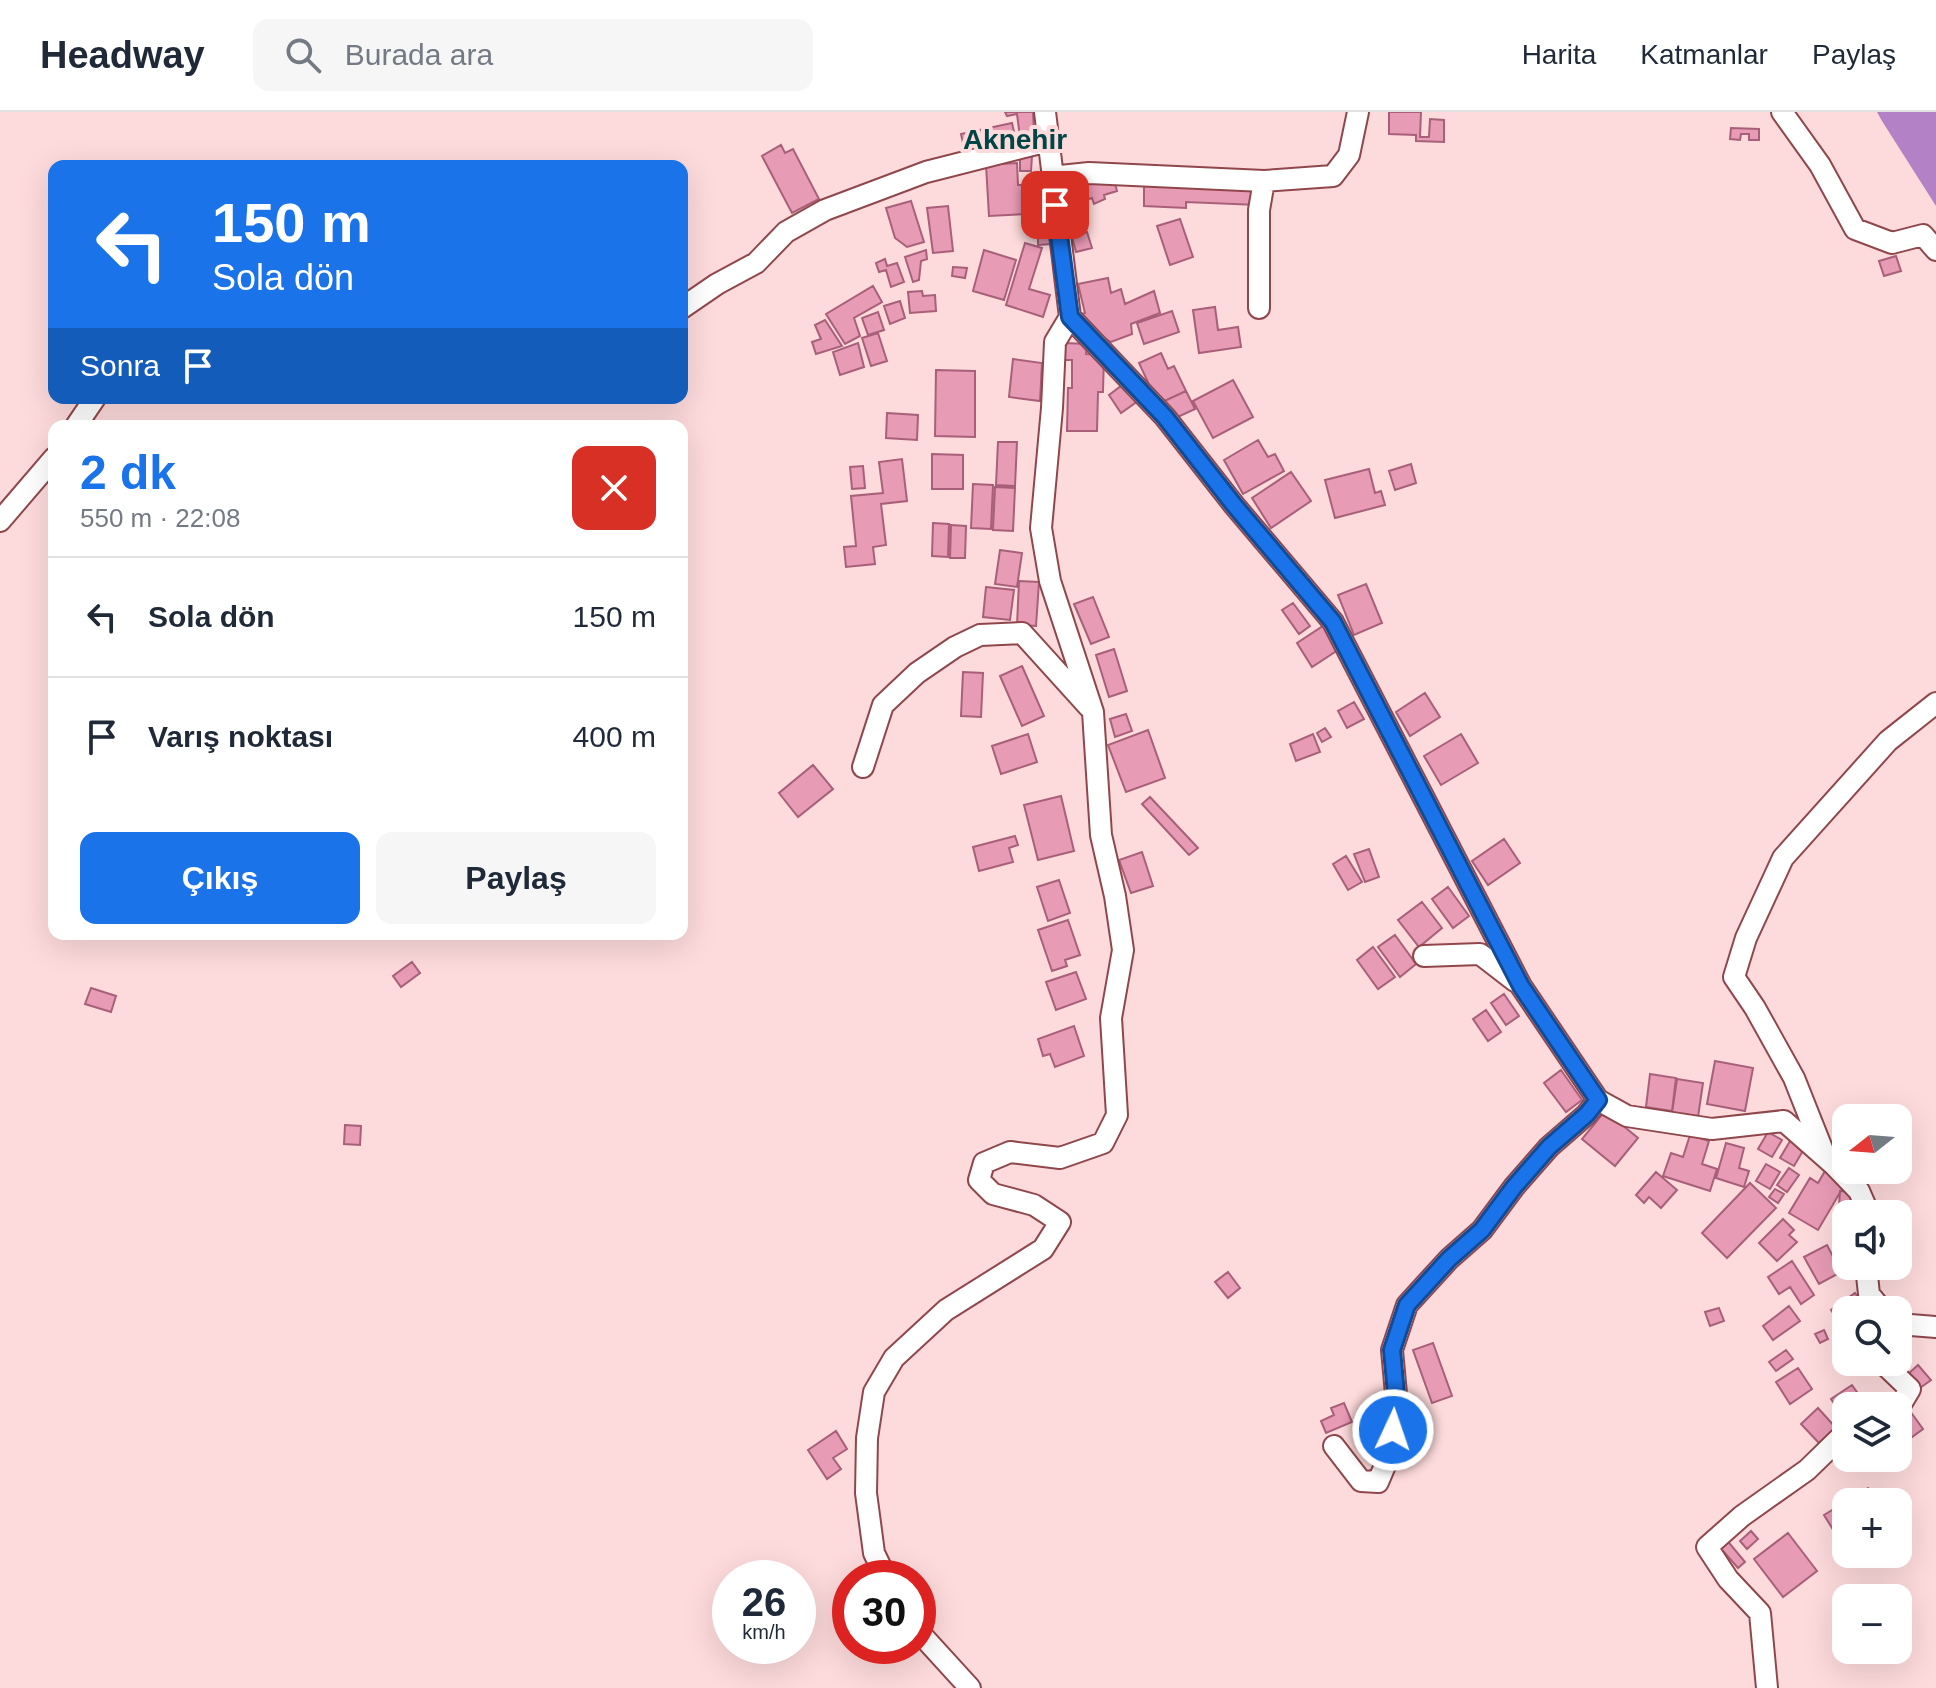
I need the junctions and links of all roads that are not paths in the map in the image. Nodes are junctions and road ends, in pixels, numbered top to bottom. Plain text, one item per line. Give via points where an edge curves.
1 (1045, 112) edge
2 (1358, 112) edge
3 (1782, 112) edge
4 (1048, 141) junction
5 (1051, 177) junction
6 (1264, 181) junction
7 (1936, 250) edge
8 (688, 304) edge
9 (1259, 308) dead end
10 (1070, 317) junction
11 (48, 465) edge
12 (0, 521) edge
13 (1936, 703) edge
14 (1093, 712) junction
15 (863, 767) dead end
16 (1424, 956) dead end
17 (1521, 986) junction
18 (1598, 1100) junction
19 (1832, 1163) edge
20 (1832, 1163) edge
21 (1912, 1325) edge
22 (1936, 1327) edge
23 (1896, 1376) edge
24 (1908, 1392) edge
25 (1334, 1446) dead end
26 (1832, 1446) edge
27 (877, 1560) edge
28 (936, 1651) edge
29 (970, 1688) edge
30 (1767, 1688) edge

1 - 4 street
2 - 6 street via 1349,155 1333,176
3 - 7 street via 1820,165 1855,229 1892,243 1923,235
4 - 5 street
4 - 8 street via 926,172 825,210 786,232 756,263
5 - 6 street via 1089,173
5 - 10 street
6 - 9 street
10 - 14 street via 1055,342 1041,528 1050,581
10 - 17 street via 1165,417 1333,622
11 - 12 street
13 - 19 street via 1888,741 1783,858 1734,977 1794,1078
14 - 15 street via 1022,633 980,635 917,673 883,705
14 - 27 street via 1101,835 1123,950 1111,1018 1117,1115 1103,1143 1060,1158 1010,1152 984,1163 979,1180 993,1194 1034,1205 1060,1222 1043,1249 946,1310 894,1358 874,1392 866,1493
16 - 17 street via 1480,954
17 - 18 street
18 - 20 street via 1627,1116 1712,1129 1784,1121
18 - 25 street via 1407,1305 1392,1350 1397,1405 1389,1456 1378,1482 1361,1481
21 - 22 street
23 - 24 street
26 - 30 street via 1707,1547 1760,1613
28 - 29 street

